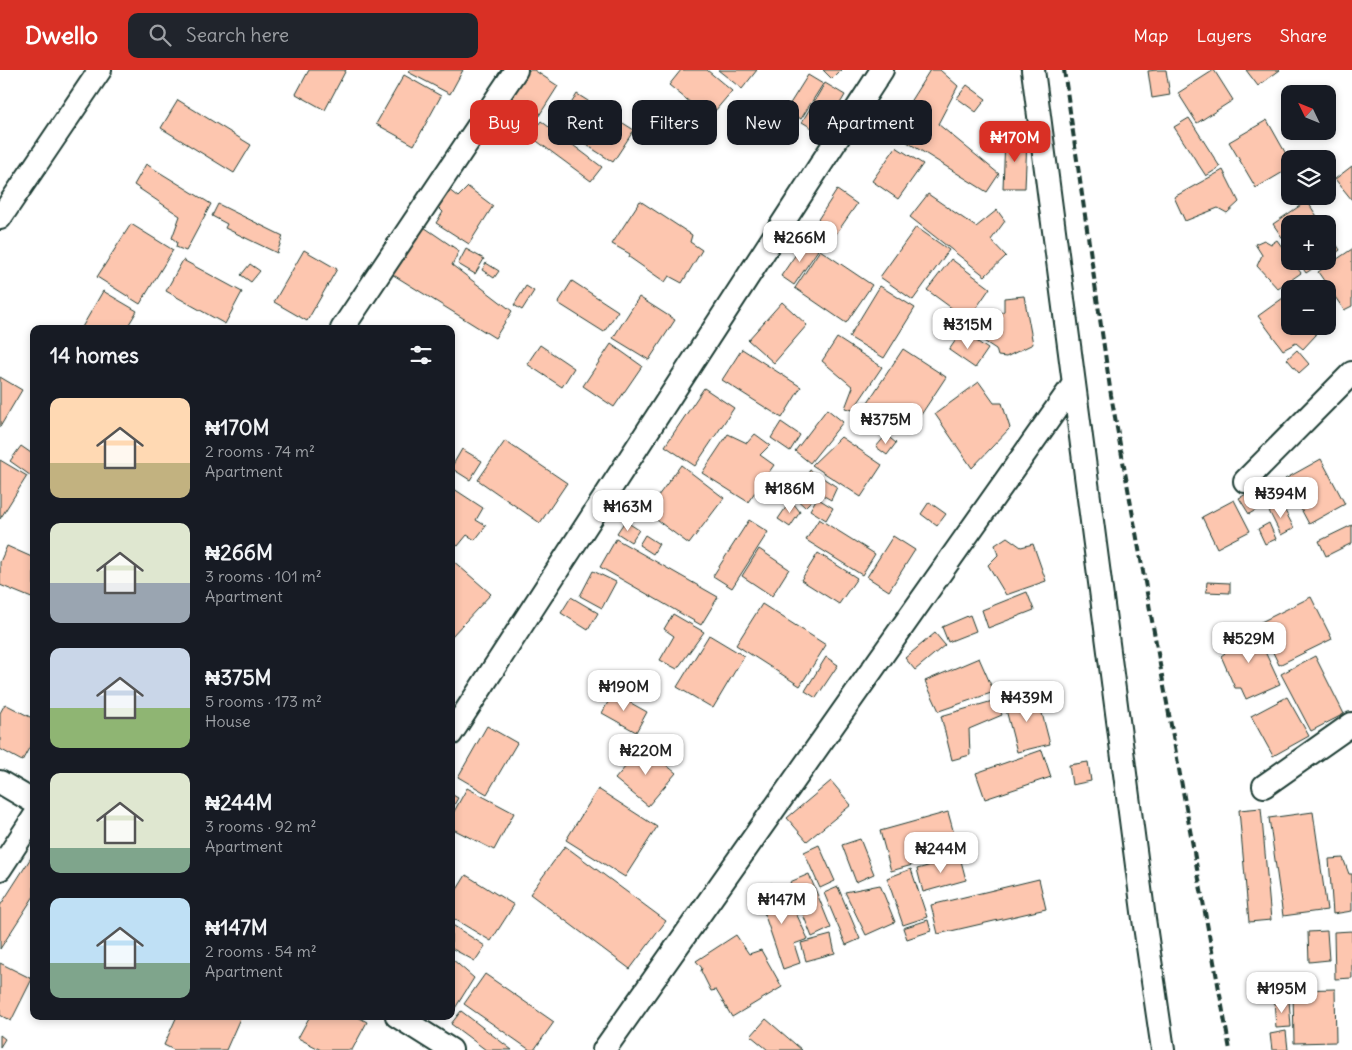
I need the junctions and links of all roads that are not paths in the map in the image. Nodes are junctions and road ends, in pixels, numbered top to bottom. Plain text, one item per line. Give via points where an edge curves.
1 (100, 70) edge
2 (516, 70) edge
3 (882, 70) edge
4 (1032, 70) edge
5 (0, 218) edge
6 (345, 325) edge
7 (1352, 372) edge
8 (1073, 385) junction
9 (1245, 481) dead end
10 (1352, 724) edge
11 (455, 728) edge
12 (0, 782) edge
13 (1264, 786) dead end
14 (30, 800) edge
15 (30, 822) edge
16 (0, 869) edge
17 (403, 1020) edge
18 (451, 1050) edge
19 (604, 1050) edge
20 (1163, 1050) edge

1 - 5 street
2 - 6 street
3 - 11 street
4 - 8 street
7 - 9 street
8 - 19 street
8 - 20 street
10 - 13 street
12 - 14 street
15 - 16 street
17 - 18 street

